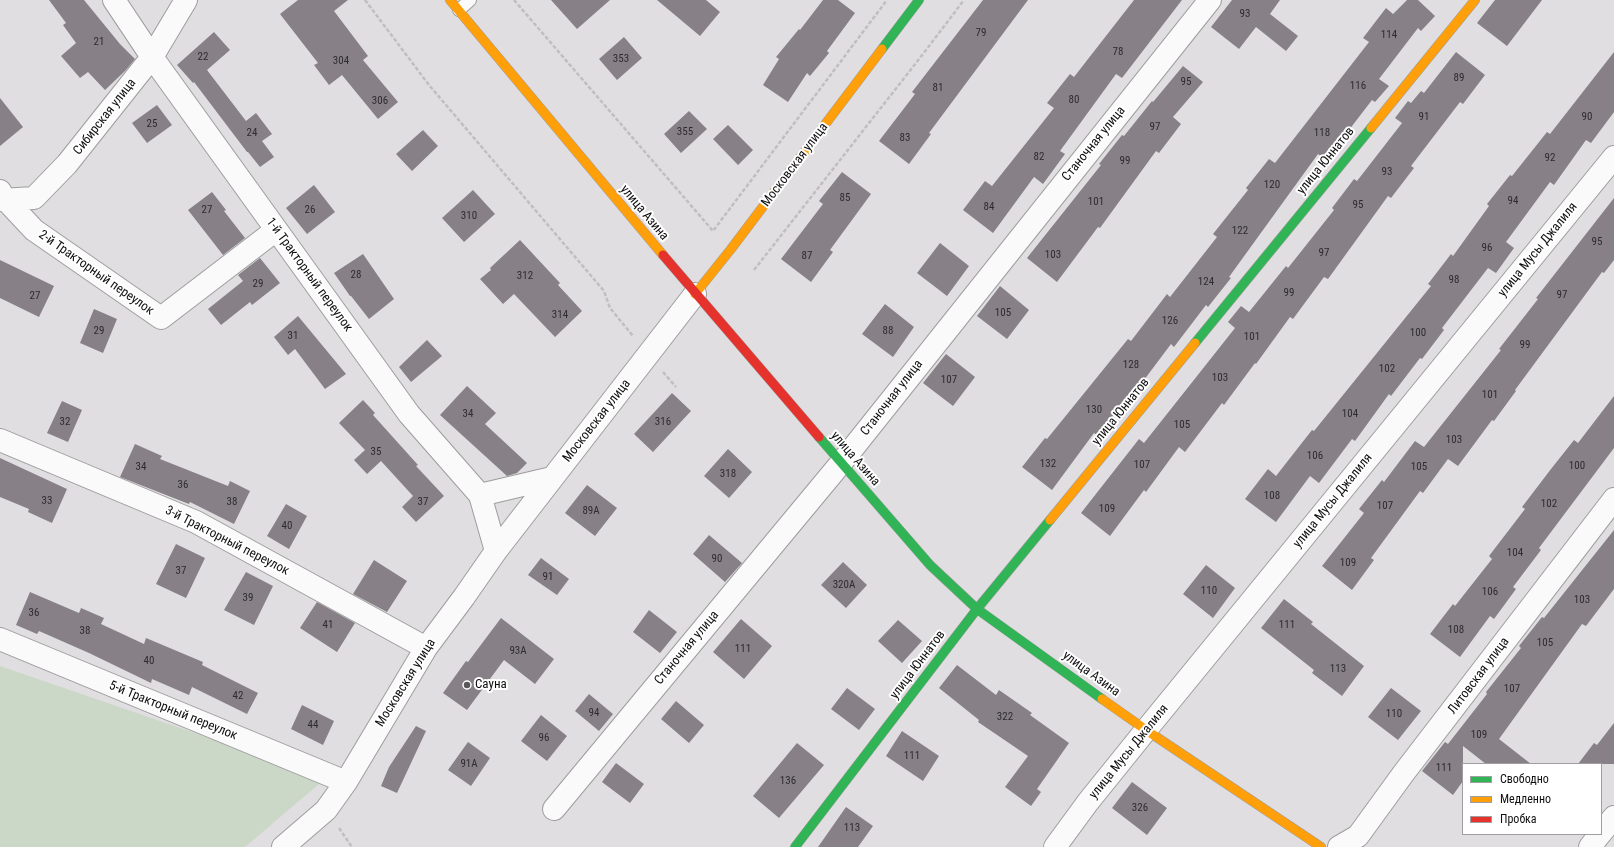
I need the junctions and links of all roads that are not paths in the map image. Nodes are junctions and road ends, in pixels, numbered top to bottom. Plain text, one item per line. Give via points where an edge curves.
1 (114, 0) edge
2 (186, 0) edge
3 (450, 0) edge
4 (470, 0) edge
5 (919, 0) edge
6 (1210, 0) edge
7 (1475, 0) edge
8 (459, 10) junction
9 (152, 57) junction
10 (1614, 157) edge
11 (2, 197) edge
12 (276, 230) junction
13 (695, 294) junction
14 (0, 440) edge
15 (841, 463) junction
16 (552, 478) junction
17 (480, 495) junction
18 (1614, 499) edge
19 (496, 551) junction
20 (978, 609) junction
21 (0, 639) edge
22 (426, 648) junction
23 (1146, 730) junction
24 (346, 782) junction
25 (554, 808) dead end
26 (1614, 816) edge
27 (1602, 831) edge
28 (1599, 835) edge
29 (283, 847) edge
30 (795, 847) edge
31 (1055, 847) edge
32 (1321, 847) edge
33 (1339, 847) edge
34 (1590, 847) edge

1 - 9 street, 1-й Тракторный переулок
2 - 9 street, Сибирская улица
3 - 8 street, улица Азина
4 - 8 lane
5 - 13 street, Московская улица
6 - 15 street, Станочная улица
7 - 20 street, улица Юннатов
8 - 13 street, улица Азина
9 - 11 street, Сибирская улица via 67,164 34,198
9 - 12 street, 1-й Тракторный переулок
10 - 23 street, улица Мусы Джалиля
11 - 12 street, 2-й Тракторный переулок via 34,230 161,318
12 - 17 street, 1-й Тракторный переулок via 409,414
13 - 15 street, улица Азина
13 - 16 street, Московская улица
14 - 22 street, 3-й Тракторный переулок via 196,522
15 - 20 street, улица Азина via 930,564
15 - 25 street, Станочная улица
16 - 17 street
16 - 19 street, Московская улица
17 - 19 street, 1-й Тракторный переулок
18 - 33 street, Литовская улица via 1358,836
19 - 22 street, Московская улица
20 - 23 street, улица Азина
20 - 30 street, улица Юннатов
21 - 24 street, 5-й Тракторный переулок
22 - 24 street, Московская улица
23 - 31 street, улица Мусы Джалиля
23 - 32 street, улица Азина
24 - 29 street, Московская улица via 326,810
26 - 27 street
28 - 34 street

